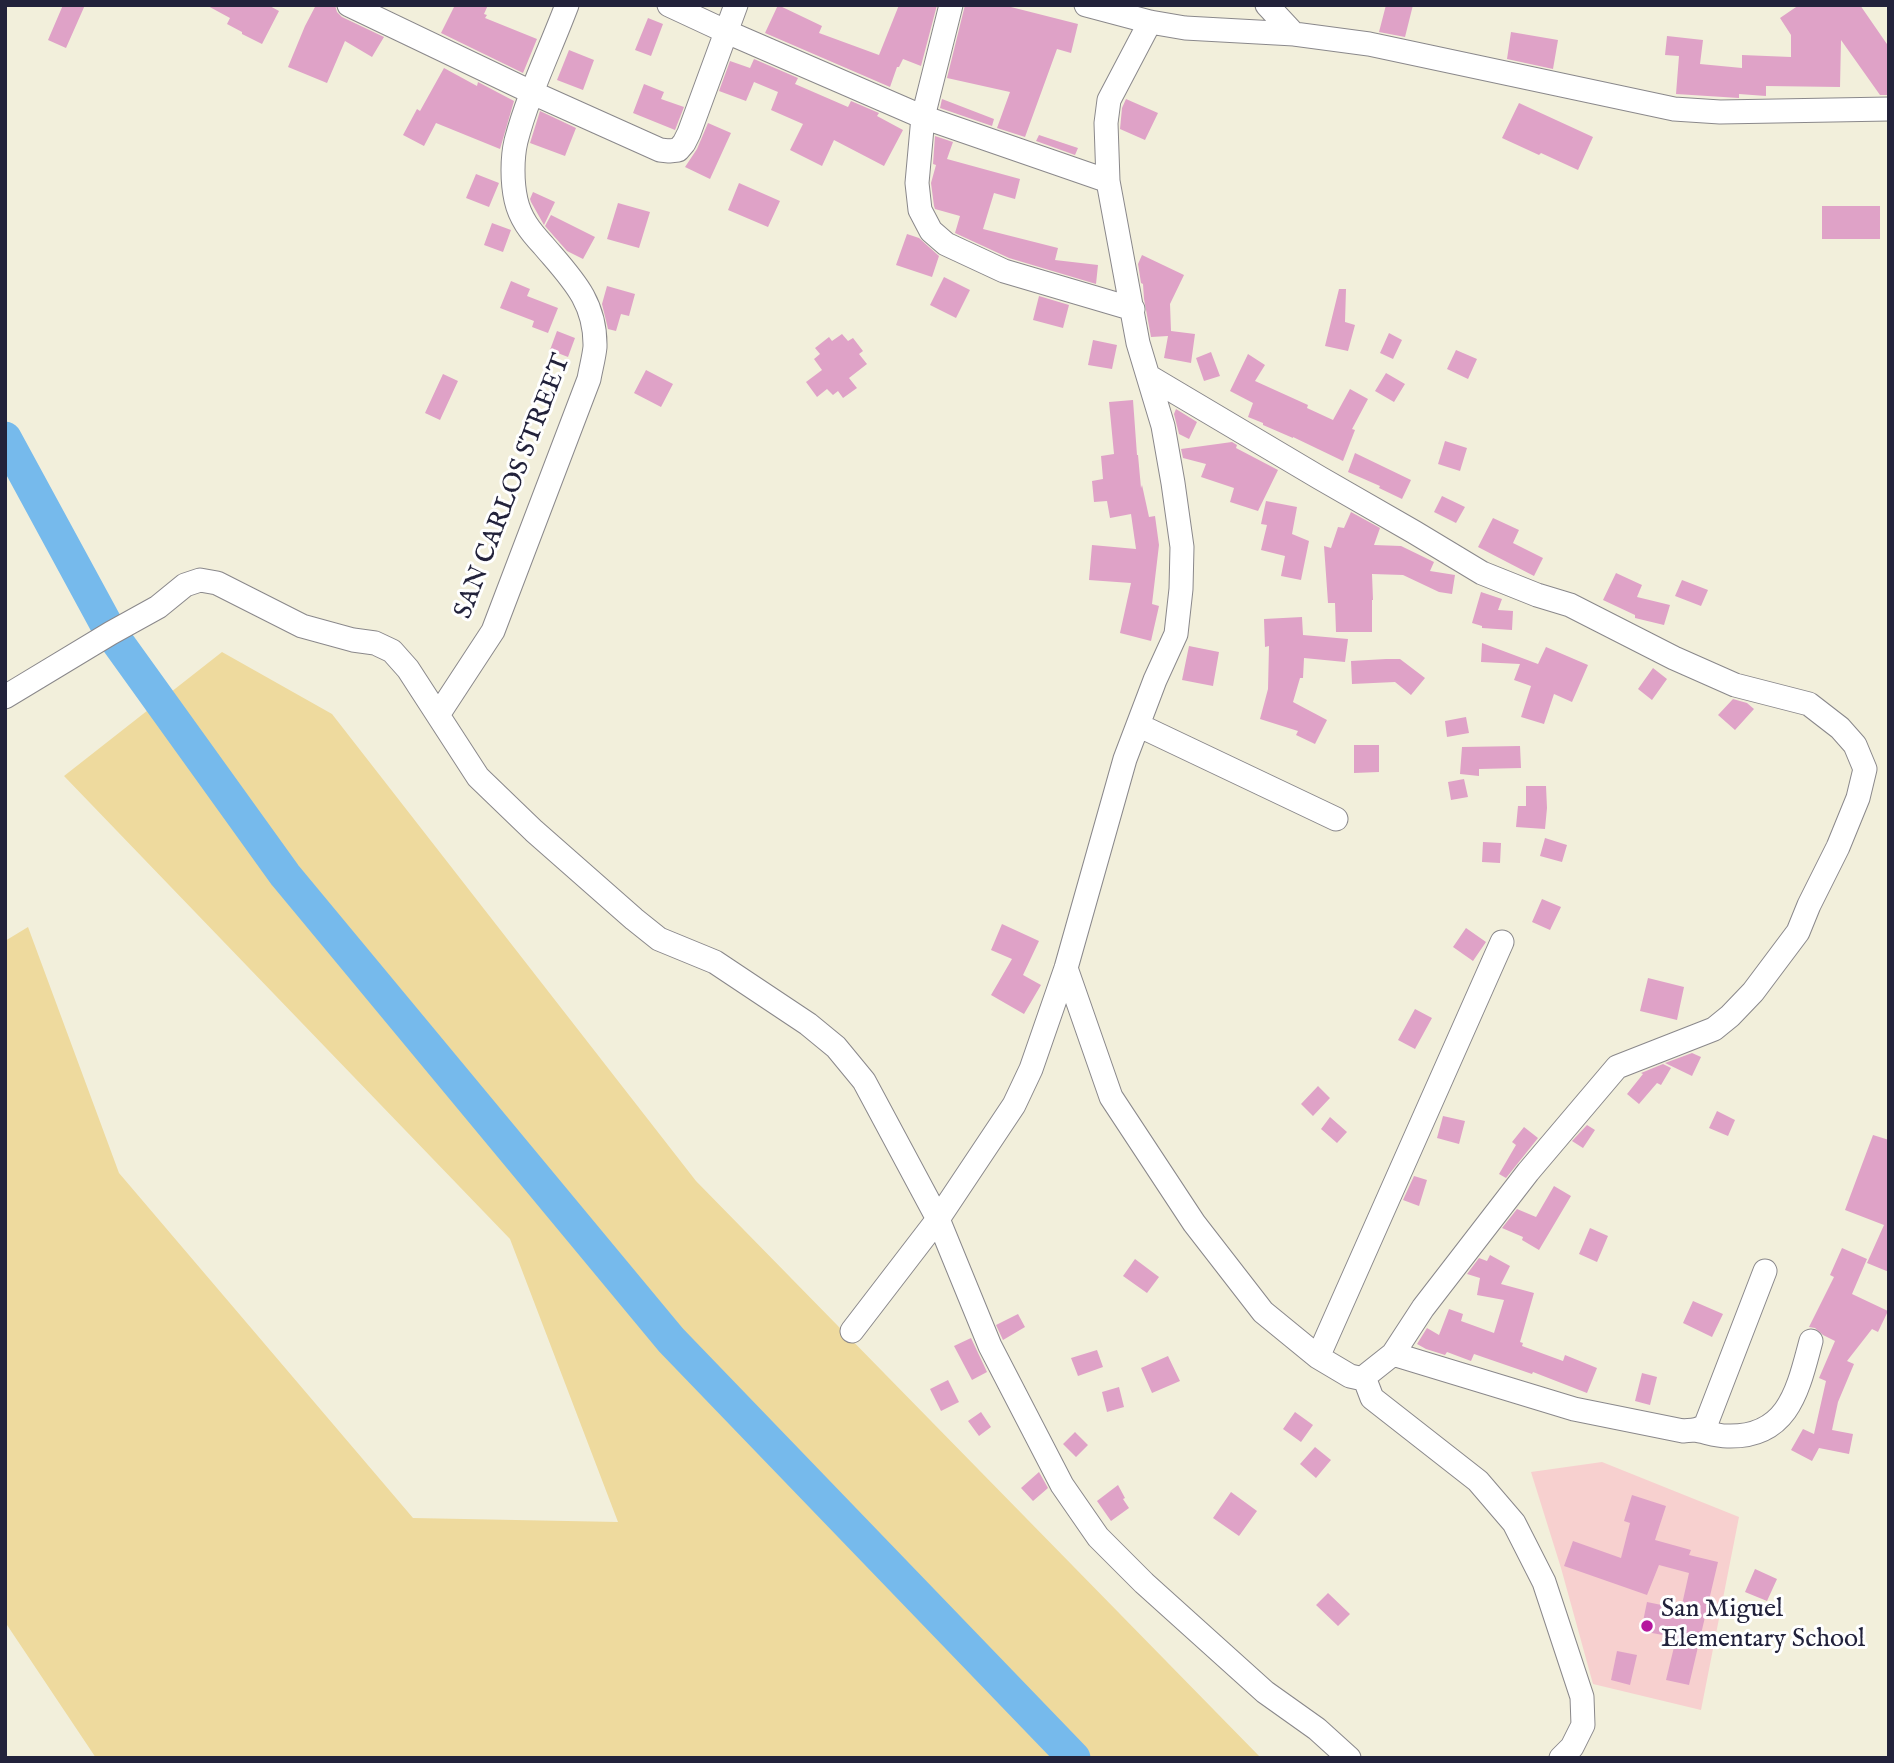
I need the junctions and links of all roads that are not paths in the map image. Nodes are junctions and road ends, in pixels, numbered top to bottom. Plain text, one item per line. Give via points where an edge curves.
1 (567, 5) edge
2 (669, 5) edge
3 (736, 5) edge
4 (951, 5) edge
5 (1086, 5) edge
6 (1267, 5) edge
7 (352, 6) edge
8 (1150, 22) junction
9 (726, 32) junction
10 (1294, 34) junction
11 (533, 93) junction
12 (1889, 109) edge
13 (923, 117) junction
14 (1108, 181) junction
15 (1133, 309) junction
16 (1148, 376) junction
17 (5, 697) edge
18 (438, 715) junction
19 (1138, 724) junction
20 (1336, 819) dead end
21 (1502, 942) dead end
22 (1066, 968) junction
23 (938, 1219) junction
24 (1765, 1271) dead end
25 (852, 1331) dead end
26 (1811, 1341) dead end
27 (1393, 1354) junction
28 (1318, 1357) junction
29 (1364, 1377) junction
30 (1695, 1430) junction
31 (1349, 1758) edge
32 (1561, 1758) edge

1 - 11 street, SAN CARLOS STREET
2 - 9 street
3 - 9 street
4 - 13 street
5 - 8 street
6 - 10 street
7 - 11 street
8 - 10 street
8 - 14 street via 1109,100
9 - 11 street via 689,133 678,150 660,150
9 - 13 street
10 - 12 street via 1369,44 1674,109
11 - 18 street, SAN CARLOS STREET via 516,143 515,197 529,230 581,290 593,318 595,348 589,379 493,631
13 - 14 street
13 - 15 street via 917,183 920,210 931,231 946,244 1004,271
14 - 15 street
15 - 16 street
16 - 19 street via 1173,483 1182,547 1181,589 1176,634
16 - 27 street via 1482,573 1570,605 1735,685 1809,704 1855,745 1865,768 1838,847 1798,932 1753,992 1714,1030 1617,1067 1528,1172
17 - 18 street via 200,580 217,583 302,626 392,651
18 - 23 street via 478,777 634,919 659,939 715,962 836,1047 864,1081
19 - 20 street
19 - 22 street
21 - 28 street
22 - 23 street via 1014,1105
22 - 28 street via 1111,1097 1194,1223 1263,1312
23 - 25 street
23 - 31 street via 990,1346 1062,1485 1098,1536 1265,1692
24 - 30 street via 1706,1423
26 - 30 street via 1790,1406 1772,1425 1756,1433 1727,1437
27 - 29 street
27 - 30 street via 1574,1409
28 - 29 street via 1349,1377
29 - 32 street via 1372,1398 1478,1481 1514,1523 1544,1582 1581,1697 1583,1725

